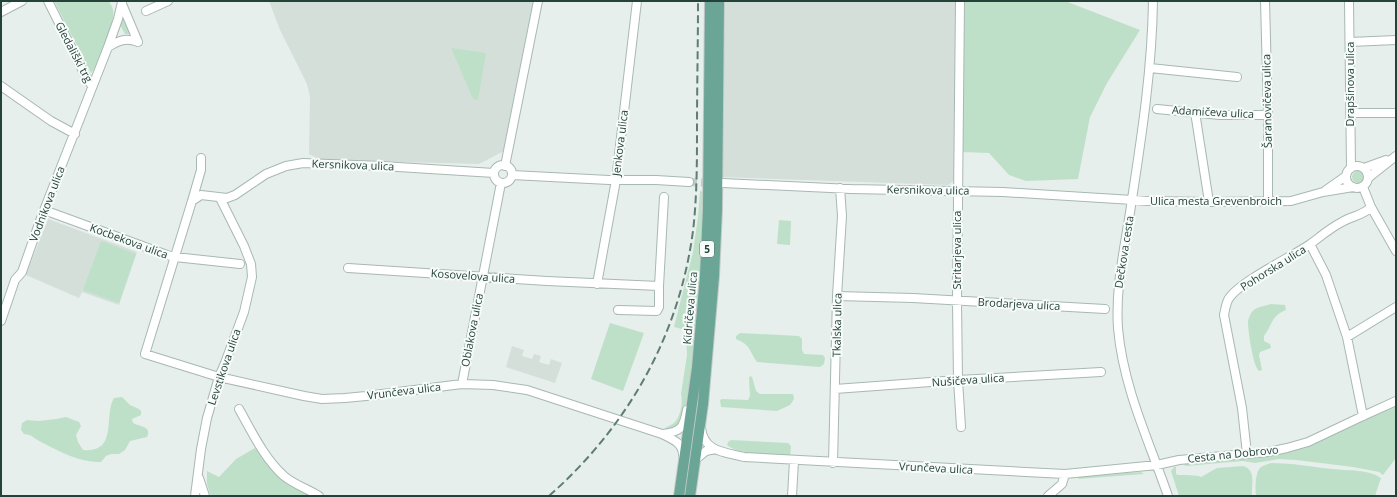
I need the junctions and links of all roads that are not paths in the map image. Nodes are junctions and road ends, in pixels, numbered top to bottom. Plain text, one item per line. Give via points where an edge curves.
1 (22, 1) edge
2 (48, 1) edge
3 (121, 1) edge
4 (168, 1) edge
5 (538, 1) edge
6 (637, 1) edge
7 (710, 1) edge
8 (719, 1) edge
9 (960, 1) edge
10 (1153, 1) edge
11 (1265, 1) edge
12 (1350, 1) edge
13 (146, 11) dead end
14 (1, 12) edge
15 (1396, 40) edge
16 (1350, 42) junction
17 (108, 47) junction
18 (1150, 68) junction
19 (1237, 77) dead end
20 (1, 86) edge
21 (92, 86) junction
22 (1157, 109) dead end
23 (1195, 112) junction
24 (1351, 113) junction
25 (1396, 113) edge
26 (1268, 115) junction
27 (75, 134) junction
28 (1395, 156) edge
29 (201, 158) dead end
30 (505, 166) junction
31 (1351, 168) junction
32 (1364, 168) junction
33 (494, 173) junction
34 (512, 176) junction
35 (1346, 176) junction
36 (1368, 178) junction
37 (616, 180) junction
38 (689, 182) tunnel mouth
39 (501, 183) junction
40 (723, 183) tunnel mouth
41 (1363, 186) junction
42 (1353, 187) junction
43 (840, 188) junction
44 (957, 191) junction
45 (1323, 192) junction
46 (664, 197) dead end
47 (220, 198) junction
48 (1132, 200) junction
49 (192, 201) junction
50 (1209, 202) junction
51 (1268, 202) junction
52 (1371, 206) junction
53 (44, 210) junction
54 (1310, 244) junction
55 (1396, 251) edge
56 (175, 257) junction
57 (240, 264) dead end
58 (348, 268) dead end
59 (483, 276) junction
60 (597, 284) junction
61 (659, 286) junction
62 (837, 296) junction
63 (957, 301) junction
64 (1396, 307) edge
65 (1105, 309) dead end
66 (618, 310) dead end
67 (1, 321) edge
68 (1348, 337) junction
69 (697, 368) junction
70 (1101, 372) dead end
71 (219, 376) junction
72 (958, 380) junction
73 (462, 384) junction
74 (836, 389) junction
75 (1396, 401) edge
76 (239, 409) dead end
77 (1362, 416) junction
78 (701, 419) junction
79 (961, 427) dead end
80 (662, 434) junction
81 (715, 449) junction
82 (1247, 454) junction
83 (695, 460) junction
84 (794, 461) junction
85 (833, 463) junction
86 (1157, 465) junction
87 (198, 472) junction
88 (1065, 474) junction
89 (681, 483) junction
90 (195, 496) edge
91 (205, 496) edge
92 (319, 496) edge
93 (680, 496) edge
94 (690, 496) edge
95 (792, 496) edge
96 (1048, 496) edge
97 (1168, 496) edge

1 - 14 street
2 - 21 street, Gledališki trg
3 - 17 street, Gledališki trg via 118,19
3 - 17 street via 138,42 123,40
4 - 13 street
5 - 30 street
6 - 37 street, Jenkova ulica
7 - 69 main road, Kidričeva ulica / 5 via 708,209
8 - 78 main road, Kidričeva ulica / 5 via 717,202 707,368
9 - 44 street, Stritarjeva ulica
10 - 18 street, Dečkova cesta
11 - 26 street, Šaranovičeva ulica
12 - 16 street, Drapšinova ulica
15 - 16 street
16 - 24 street, Drapšinova ulica
17 - 21 street, Gledališki trg
18 - 19 street
18 - 48 street, Dečkova cesta
20 - 27 street via 51,121
21 - 27 street, Vodnikova ulica
22 - 23 street, Adamičeva ulica
23 - 26 street, Adamičeva ulica
23 - 50 street
24 - 25 street
24 - 31 street, Drapšinova ulica
26 - 51 street, Šaranovičeva ulica
27 - 53 street, Vodnikova ulica
28 - 32 street
28 - 36 street
29 - 49 street via 201,170
30 - 33 street via 498,167
30 - 34 street via 511,170
31 - 32 street
31 - 35 street
32 - 36 street via 1368,172
33 - 39 street
33 - 47 street, Kersnikova ulica via 303,163 266,174 235,195
34 - 37 street
34 - 39 street
35 - 42 street via 1348,183
35 - 45 street
36 - 41 street
37 - 38 street
37 - 60 street, Jenkova ulica
39 - 59 street, Oblakova ulica
40 - 43 street, Kersnikova ulica
41 - 42 street
41 - 52 street
42 - 45 street
43 - 44 street, Kersnikova ulica
43 - 62 street, Tkalska ulica via 842,216
44 - 48 street, Kersnikova ulica
44 - 63 street, Stritarjeva ulica
45 - 51 street, Ulica mesta Grevenbroich via 1291,201
46 - 61 street
47 - 49 street via 201,195
47 - 71 street, Levstikova ulica via 244,246 251,264 252,277 251,287
48 - 50 street, Ulica mesta Grevenbroich
48 - 86 street, Dečkova cesta via 1119,275 1118,330 1123,366
49 - 56 street
50 - 51 street, Ulica mesta Grevenbroich
52 - 54 street, Pohorska ulica via 1367,211 1324,232
52 - 55 street
53 - 56 street, Kocbekova ulica
53 - 67 street, Vodnikova ulica
54 - 68 street via 1326,275
54 - 82 street, Pohorska ulica via 1248,282 1228,300 1224,315 1242,408
56 - 57 street, Kocbekova ulica
56 - 71 street, Vrunčeva ulica via 145,354
58 - 59 street, Kosovelova ulica
59 - 60 street, Kosovelova ulica
59 - 73 street, Oblakova ulica
60 - 61 street, Kosovelova ulica
61 - 66 street via 657,311
62 - 63 street, Brodarjeva ulica
62 - 74 street, Tkalska ulica
63 - 65 street, Brodarjeva ulica
63 - 72 street, Stritarjeva ulica
64 - 68 street
68 - 77 street
69 - 80 street via 683,426 675,432
69 - 89 main road, Kidričeva ulica / 5
70 - 72 street, Nušičeva ulica
71 - 73 street, Vrunčeva ulica via 322,399
71 - 87 street, Levstikova ulica via 207,418
72 - 74 street, Nušičeva ulica
72 - 79 street, Stritarjeva ulica
73 - 80 street, Vrunčeva ulica via 527,390
74 - 85 street, Tkalska ulica
75 - 77 street, Cesta na Dobrovo
76 - 92 street via 261,448 284,476
77 - 82 street, Cesta na Dobrovo via 1308,442 1274,451
78 - 81 street via 703,437 708,445
78 - 83 main road, Kidričeva ulica / 5
80 - 89 street, Vrunčeva ulica via 676,441 682,449
81 - 83 street via 706,451
81 - 84 street, Vrunčeva ulica via 744,458
82 - 86 street, Cesta na Dobrovo via 1179,460
83 - 94 main road, Kidričeva ulica / 5
84 - 85 street, Vrunčeva ulica
84 - 95 street
85 - 88 street, Vrunčeva ulica
86 - 88 street, Vrunčeva ulica
86 - 97 street, Dečkova cesta
87 - 90 street, Levstikova ulica
87 - 91 street
88 - 96 street via 1062,484
89 - 93 main road, Kidričeva ulica / 5

